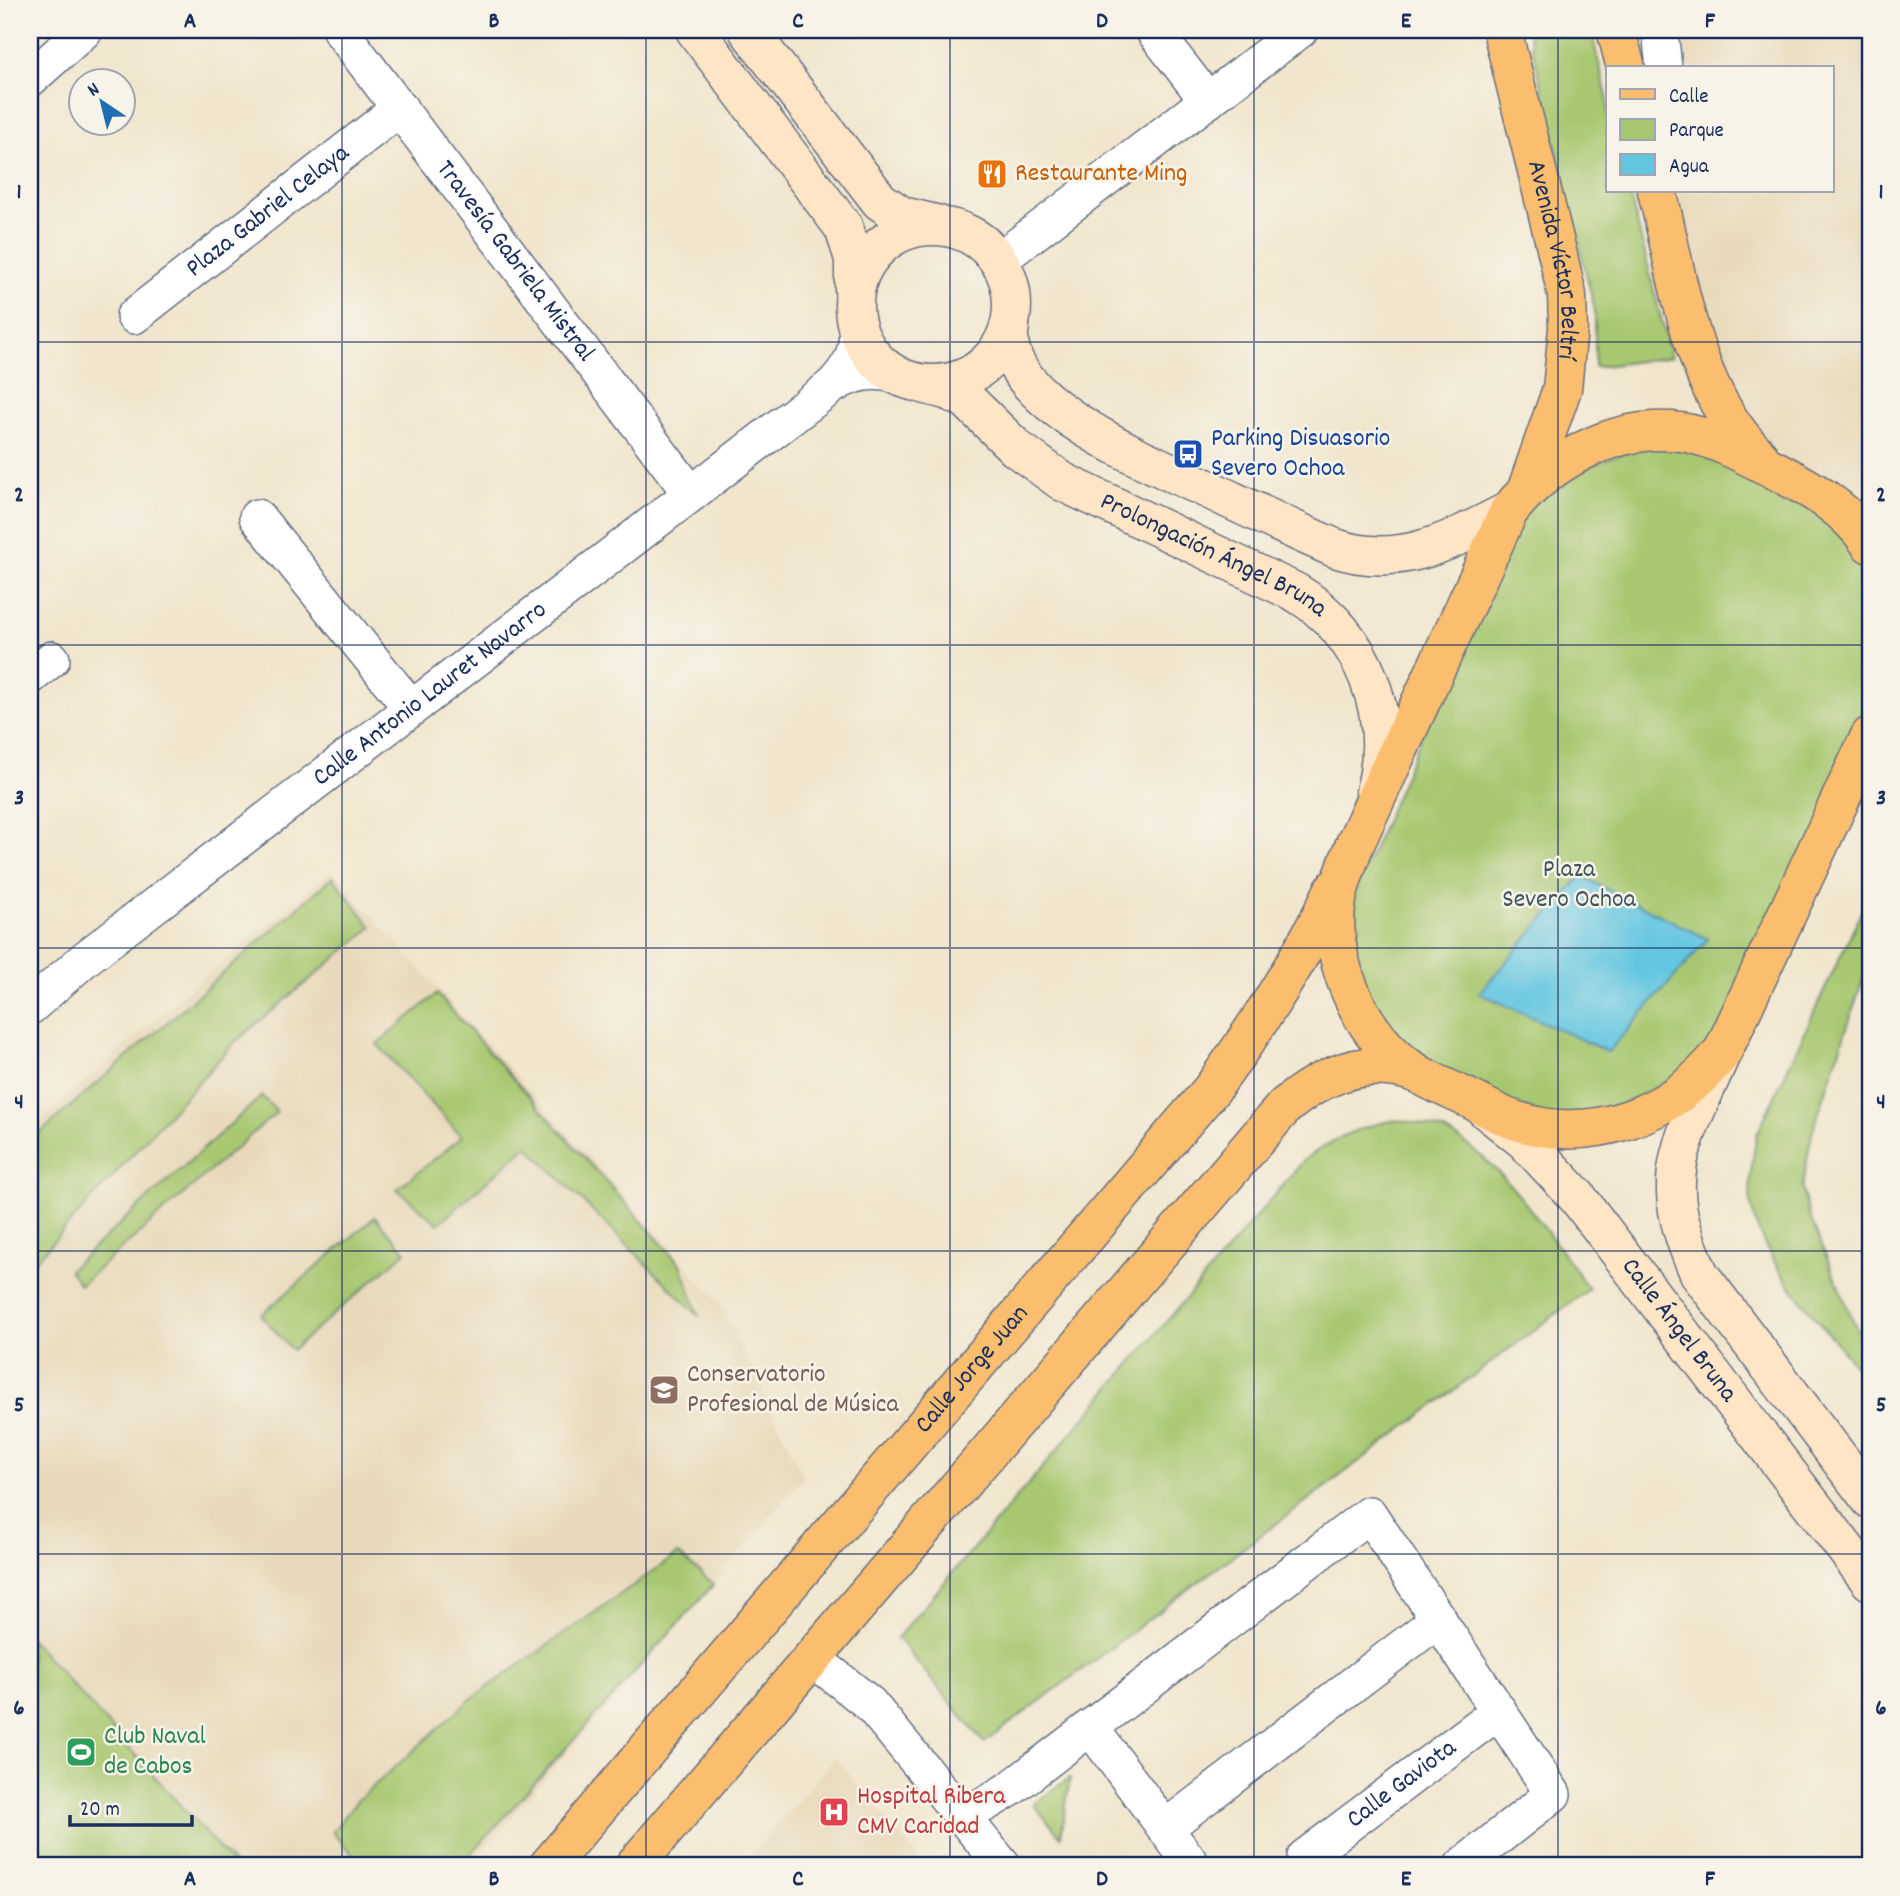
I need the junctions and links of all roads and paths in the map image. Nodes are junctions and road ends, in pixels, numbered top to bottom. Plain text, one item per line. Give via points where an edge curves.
1 (85, 30) edge
2 (340, 30) edge
3 (695, 30) edge
4 (748, 30) edge
5 (1153, 30) edge
6 (1300, 30) edge
7 (1502, 30) edge
8 (1616, 30) edge
9 (1660, 30) edge
10 (1625, 66) edge
11 (1664, 66) edge
12 (30, 79) edge
13 (1208, 101) junction
14 (400, 108) junction
15 (1657, 192) edge
16 (1676, 192) edge
17 (948, 227) junction
18 (999, 260) junction
19 (855, 314) junction
20 (134, 316) dead end
21 (1010, 326) junction
22 (1691, 326) junction
23 (910, 380) junction
24 (832, 386) junction
25 (1802, 484) junction
26 (691, 494) junction
27 (1518, 500) junction
28 (1870, 502) edge
29 (257, 517) dead end
30 (1870, 544) edge
31 (411, 708) junction
32 (1870, 736) edge
33 (1362, 830) junction
34 (32, 1001) edge
35 (1723, 1051) junction
36 (1422, 1076) junction
37 (1467, 1098) junction
38 (1870, 1499) edge
39 (1870, 1581) edge
40 (1439, 1619) junction
41 (812, 1658) junction
42 (1499, 1711) junction
43 (1090, 1727) junction
44 (963, 1817) junction
45 (1165, 1828) junction
46 (1303, 1863) edge
47 (548, 1866) edge
48 (634, 1866) edge
49 (1003, 1866) edge
50 (1194, 1866) edge
51 (1462, 1866) edge

1 - 12 street
2 - 14 street, Travesía Gabriela Mistral
3 - 19 street via 844,228 854,259
4 - 17 street via 880,201 902,216
5 - 13 street
6 - 13 street
7 - 27 main road, Avenida Víctor Beltrí via 1567,295 1568,317 1562,389
8 - 10 main road
9 - 11 street
13 - 18 street
14 - 20 street, Plaza Gabriel Celaya
14 - 26 street, Travesía Gabriela Mistral
15 - 22 main road
16 - 22 street
17 - 18 street via 975,238
17 - 19 street via 907,231 883,244 865,265 855,288
18 - 21 street via 1010,285
19 - 23 street via 874,358
19 - 24 street, Calle Antonio Lauret Navarro via 857,346 852,362
21 - 23 street via 998,351 982,368 949,383
21 - 27 street via 1008,347 1014,365 1071,419 1114,444 1335,548 1375,556 1417,553 1447,543
22 - 25 main road via 1706,375 1727,419 1743,441
23 - 24 street, Calle Antonio Lauret Navarro via 879,372 859,373
23 - 33 street, Prolongación Ángel Bruna via 966,399 1016,448 1063,482 1295,592 1326,614 1354,647 1377,705 1381,753
24 - 26 street, Calle Antonio Lauret Navarro
25 - 27 main road via 1712,440 1680,432 1643,433 1578,453 1549,469
25 - 28 main road via 1846,500
25 - 30 main road via 1845,516
26 - 31 street, Calle Antonio Lauret Navarro
27 - 33 main road
29 - 31 street
31 - 34 street, Calle Antonio Lauret Navarro
32 - 35 main road
33 - 36 main road via 1336,907 1336,934 1348,984 1377,1038
33 - 47 main road, Calle Jorge Juan via 1294,966 1212,1089
35 - 37 main road via 1703,1077 1677,1097 1645,1115 1615,1124 1548,1128 1511,1119
35 - 38 street, Calle Ángel Bruna via 1682,1143 1675,1200 1684,1241 1700,1275
36 - 37 main road
36 - 41 main road via 1389,1067 1355,1068 1309,1087 1284,1107
37 - 39 street, Calle Ángel Bruna via 1525,1141 1578,1198
40 - 42 street
40 - 43 street via 1369,1514
40 - 45 street
41 - 44 street via 870,1704
41 - 48 main road
42 - 46 street, Calle Gaviota
42 - 51 street via 1553,1794
43 - 44 street via 1010,1789
43 - 45 street
44 - 49 street
45 - 50 street

